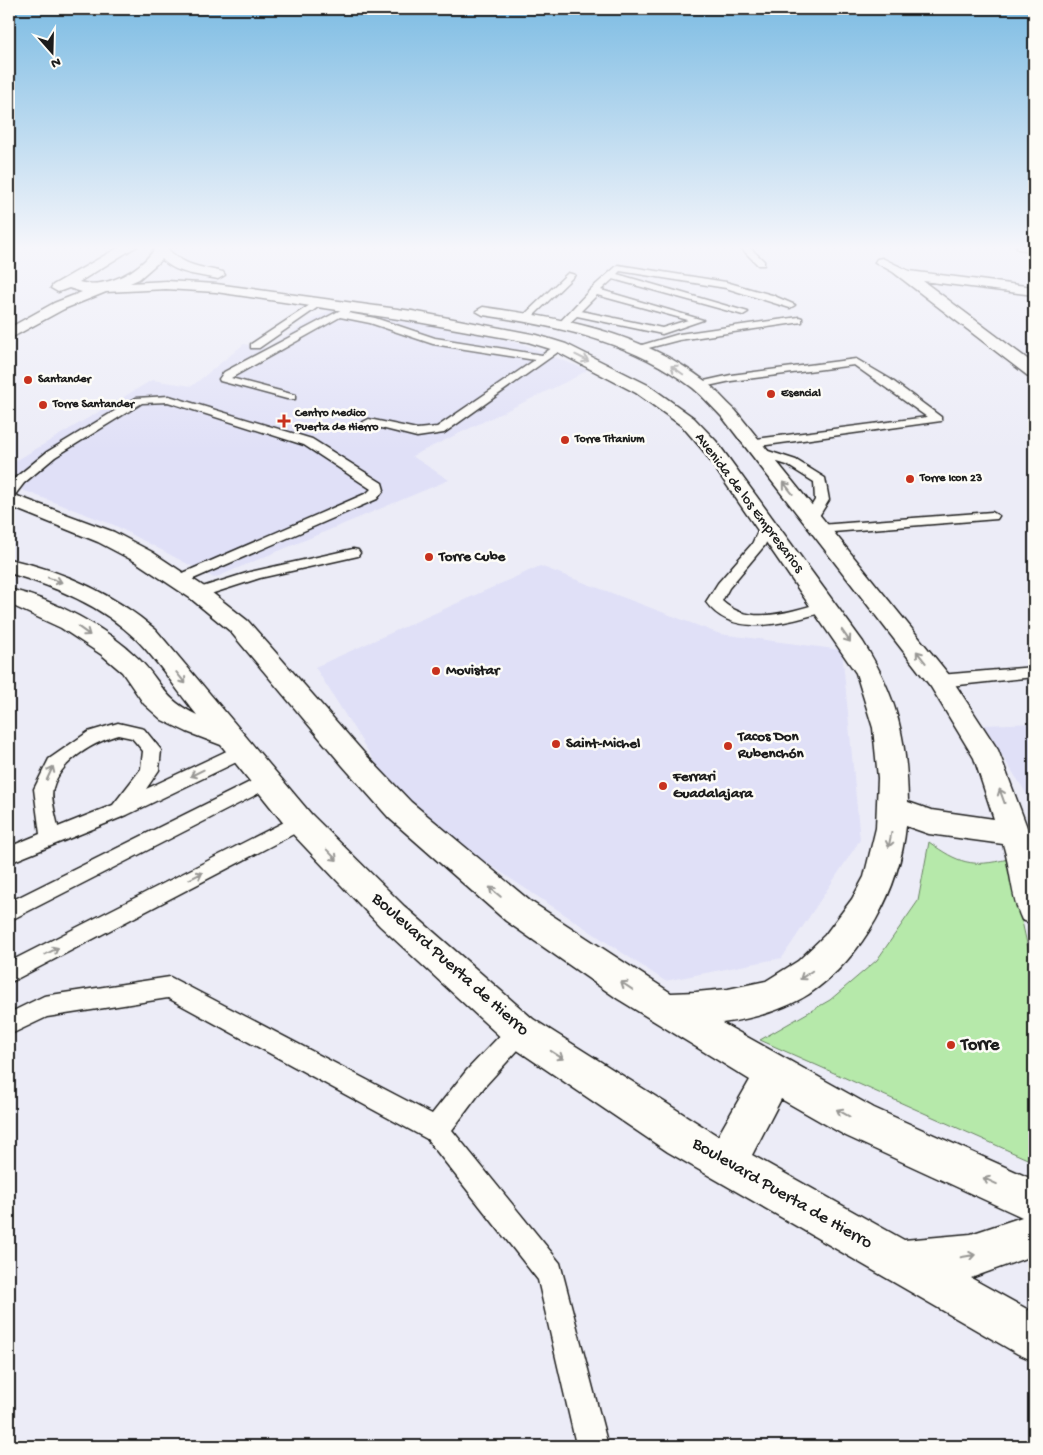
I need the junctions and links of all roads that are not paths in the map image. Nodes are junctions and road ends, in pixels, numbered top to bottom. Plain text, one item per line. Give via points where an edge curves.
1 (45, 314) edge
2 (323, 314) edge
3 (326, 314) edge
4 (365, 314) edge
5 (504, 314) edge
6 (530, 314) edge
7 (572, 314) edge
8 (676, 314) edge
9 (957, 314) edge
10 (527, 317) junction
11 (567, 319) junction
12 (799, 320) dead end
13 (404, 322) junction
14 (507, 333) junction
15 (9, 334) edge
16 (255, 346) dead end
17 (637, 348) junction
18 (552, 353) junction
19 (1034, 372) edge
20 (291, 397) dead end
21 (691, 398) junction
22 (369, 422) dead end
23 (756, 448) junction
24 (9, 493) edge
25 (9, 499) edge
26 (992, 516) dead end
27 (815, 523) junction
28 (767, 525) junction
29 (353, 553) dead end
30 (9, 566) edge
31 (188, 586) junction
32 (9, 596) edge
33 (826, 607) junction
34 (1034, 672) edge
35 (940, 681) junction
36 (236, 745) junction
37 (266, 780) junction
38 (892, 808) junction
39 (120, 810) junction
40 (300, 822) junction
41 (1015, 834) junction
42 (50, 838) junction
43 (9, 855) edge
44 (1032, 888) edge
45 (1034, 910) edge
46 (9, 912) edge
47 (9, 973) edge
48 (666, 1010) junction
49 (9, 1024) edge
50 (520, 1031) junction
51 (774, 1074) junction
52 (436, 1130) junction
53 (726, 1163) junction
54 (1034, 1201) edge
55 (1034, 1234) edge
56 (902, 1262) junction
57 (1034, 1338) edge
58 (588, 1446) edge

1 - 15 street
2 - 16 lane
3 - 20 lane via 224,379
4 - 13 street, Avenida de los Empresarios
5 - 10 street, Avenida de los Empresarios
6 - 10 lane
7 - 11 lane
8 - 11 lane via 698,320 662,331
9 - 19 street
10 - 11 street, Avenida de los Empresarios
10 - 14 street
11 - 17 street, Avenida de los Empresarios
12 - 17 lane via 679,337
13 - 14 street, Avenida de los Empresarios
13 - 18 lane via 433,341
14 - 18 street, Avenida de los Empresarios
21 -> 17 street, Avenida de los Empresarios via 671,366
18 -> 21 street, Avenida de los Empresarios
18 - 22 lane via 440,430 416,433
21 - 23 street, Avenida de los Empresarios via 729,414
21 - 23 lane via 731,378 856,362 938,419
21 - 28 street, Avenida de los Empresarios via 688,422
27 -> 23 street, Avenida de los Empresarios
23 - 27 lane via 806,469 820,481 822,500
24 - 31 lane via 45,459 140,400 154,398 223,414 308,442 377,486 378,490 372,496
25 - 31 street via 106,537
26 - 27 lane
35 -> 27 street, Avenida de los Empresarios
28 - 33 street, Avenida de los Empresarios
28 - 33 lane via 758,545 723,586 714,602 732,617 760,621
29 - 31 lane via 227,582
30 -> 36 street, Boulevard Puerta de Hierro via 84,591 128,618 147,636
48 -> 31 street via 518,911 400,810 239,626
32 -> 36 street via 44,608 73,623 127,663 164,708
33 -> 38 street, Avenida de los Empresarios via 872,680 889,736
34 - 35 lane
41 -> 35 street, Avenida de los Empresarios via 988,757
36 - 37 street, Boulevard Puerta de Hierro
36 -> 39 lane
37 - 40 street, Boulevard Puerta de Hierro
37 - 46 lane
38 - 41 street via 930,822
38 -> 48 street, Avenida de los Empresarios via 891,835 880,879 855,924 823,962 787,988 741,1004
39 - 42 lane
42 -> 39 lane via 43,789 55,764 94,736 118,729 138,733 152,750 150,770
47 -> 40 lane
40 -> 50 street, Boulevard Puerta de Hierro via 392,916
41 - 44 street, Avenida de los Empresarios
42 - 43 lane
44 - 45 street, Avenida de los Empresarios
48 - 51 street
49 - 52 lane via 44,1007 170,986
50 - 52 lane via 476,1078
50 -> 53 street, Boulevard Puerta de Hierro via 682,1138
51 - 53 street
54 -> 51 street via 860,1122
52 - 58 lane via 550,1273 591,1442
53 - 56 street, Boulevard Puerta de Hierro
56 -> 55 street via 971,1256
56 - 57 street, Boulevard Puerta de Hierro

